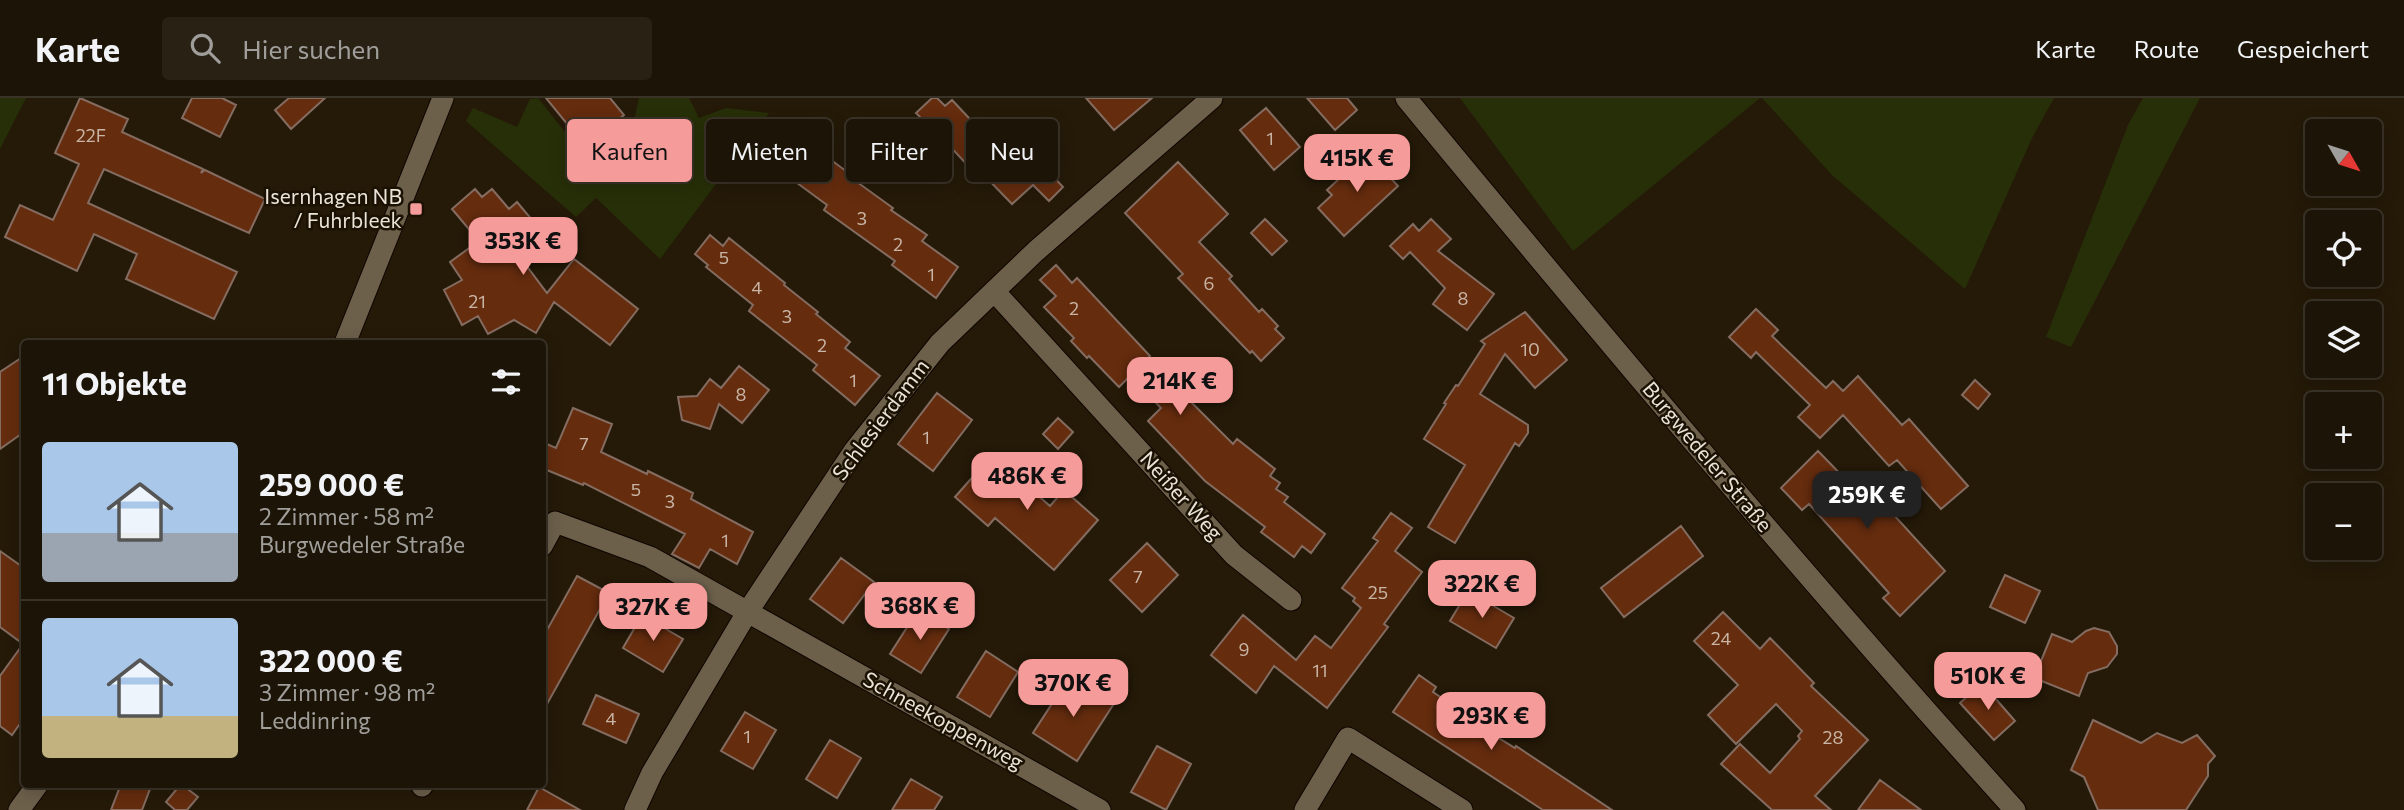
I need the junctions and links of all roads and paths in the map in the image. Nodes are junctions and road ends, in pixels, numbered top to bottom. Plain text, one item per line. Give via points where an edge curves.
1 (443, 98) edge
2 (1406, 98) edge
3 (1205, 100) edge
4 (994, 291) junction
5 (346, 340) edge
6 (546, 539) edge
7 (1291, 600) dead end
8 (748, 611) junction
9 (35, 788) edge
10 (19, 810) edge
11 (635, 810) edge
12 (1100, 810) edge
13 (1305, 810) edge
14 (1462, 810) edge
15 (2015, 810) edge

1 - 5 street
2 - 15 street, Burgwedeler Straße via 1720,474
3 - 4 street, Schlesierdamm
4 - 7 street, Neißer Weg via 1234,555
4 - 8 street, Schlesierdamm via 940,343 854,451
6 - 8 street, Schneekoppenweg via 555,522 650,556
8 - 11 street, Schlesierdamm
8 - 12 street, Schneekoppenweg
9 - 10 street
13 - 14 street via 1348,738

